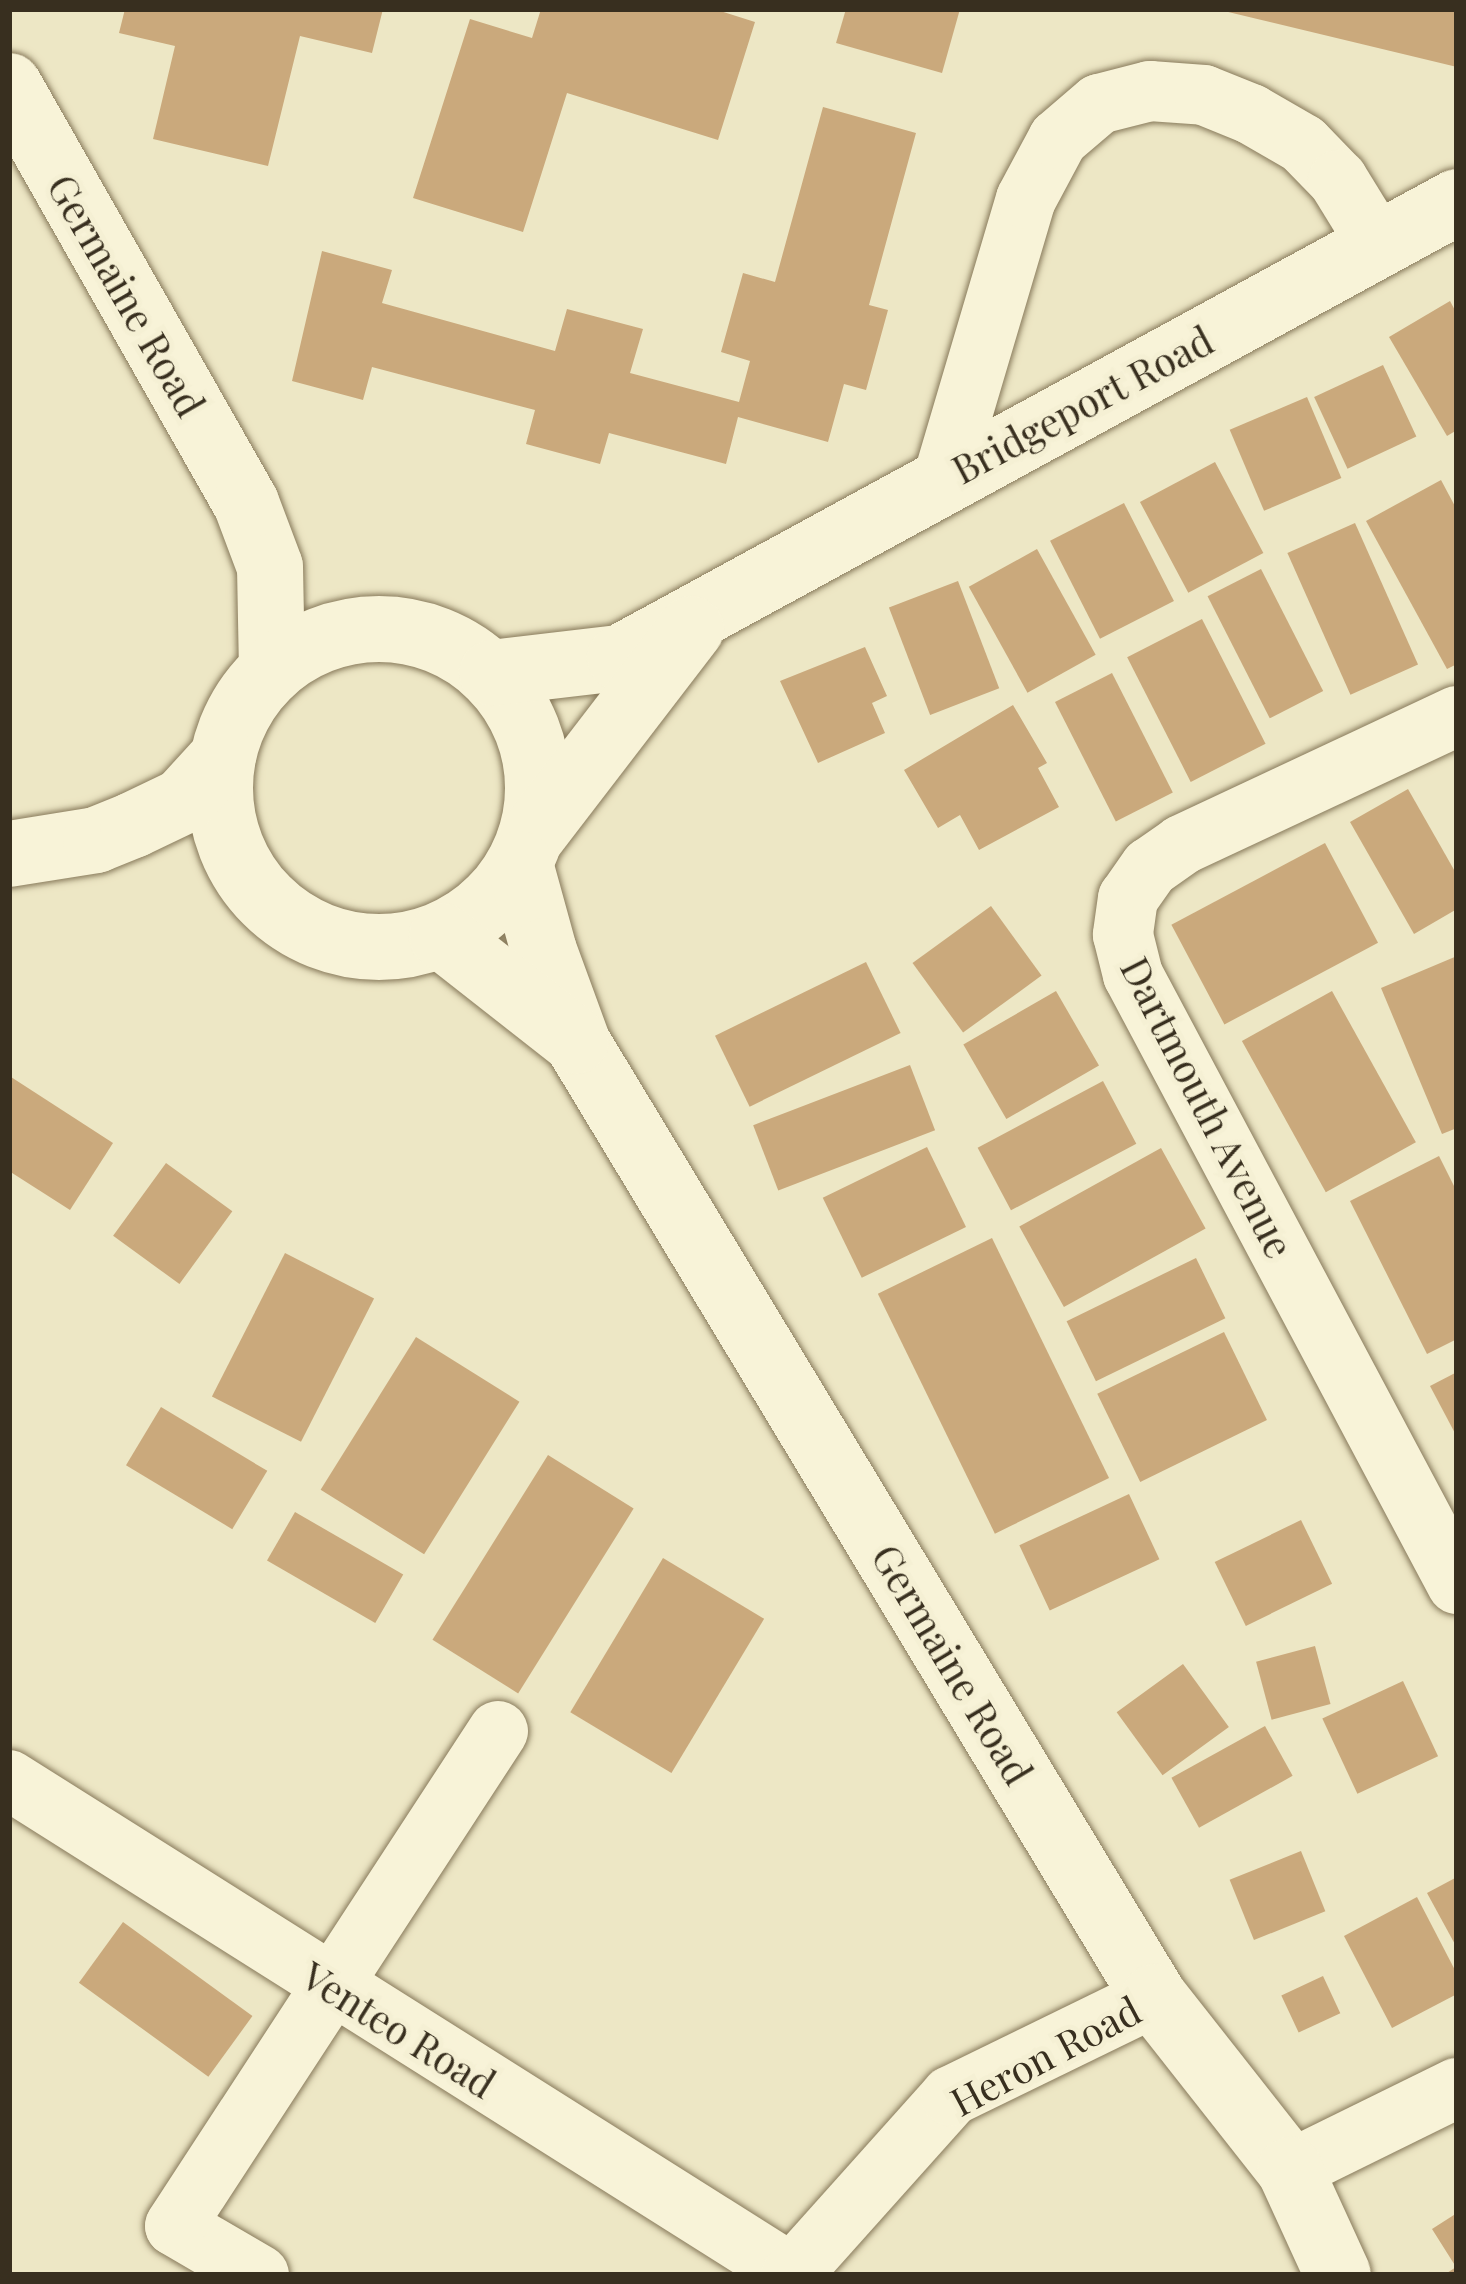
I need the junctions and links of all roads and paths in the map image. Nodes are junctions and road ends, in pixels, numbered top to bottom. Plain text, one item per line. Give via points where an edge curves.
1 (9, 86) edge
2 (1457, 202) edge
3 (1378, 245) junction
4 (943, 479) junction
5 (246, 503) junction
6 (707, 607) junction
7 (371, 628) junction
8 (272, 669) junction
9 (492, 673) junction
10 (1457, 716) edge
11 (223, 757) junction
12 (96, 840) junction
13 (526, 850) junction
14 (9, 854) edge
15 (244, 874) junction
16 (442, 936) junction
17 (578, 1044) junction
18 (1457, 1584) edge
19 (498, 1731) dead end
20 (9, 1780) edge
21 (329, 1986) junction
22 (1154, 1997) junction
23 (1457, 2088) edge
24 (1290, 2170) junction
25 (792, 2274) edge
26 (259, 2275) edge
27 (1338, 2275) edge

1 - 5 main road, Germaine Road
2 - 3 main road, Bridgeport Road
3 - 4 main road, Bridgeport Road
3 - 4 street via 1338,180 1304,144 1251,114 1204,95 1150,91 1099,104 1058,139 1026,199
4 - 6 main road, Bridgeport Road
5 - 7 main road, Germaine Road via 308,574
5 - 8 main road, Germaine Road via 270,567
6 - 9 main road, Bridgeport Road via 620,658
6 - 13 main road, Bridgeport Road
7 - 8 main road via 309,644
7 - 9 main road via 457,647
8 - 11 main road via 240,709
9 - 13 main road via 519,709 539,771
10 - 18 street, Dartmouth Avenue via 1181,845 1150,867 1128,898 1123,935 1133,975
11 - 12 main road via 182,801
11 - 15 main road via 220,801
12 - 14 main road
12 - 15 main road
13 - 16 main road via 486,908
13 - 17 main road, Germaine Road via 544,951
15 - 16 main road via 273,909 310,934 354,947
16 - 17 main road, Germaine Road
17 - 22 main road, Germaine Road
19 - 21 street
20 - 21 street, Venteo Road
21 - 25 street, Venteo Road
21 - 26 street via 175,2226
22 - 24 main road, Germaine Road
22 - 25 street, Heron Road via 951,2096
23 - 24 street
24 - 27 main road, Germaine Road

